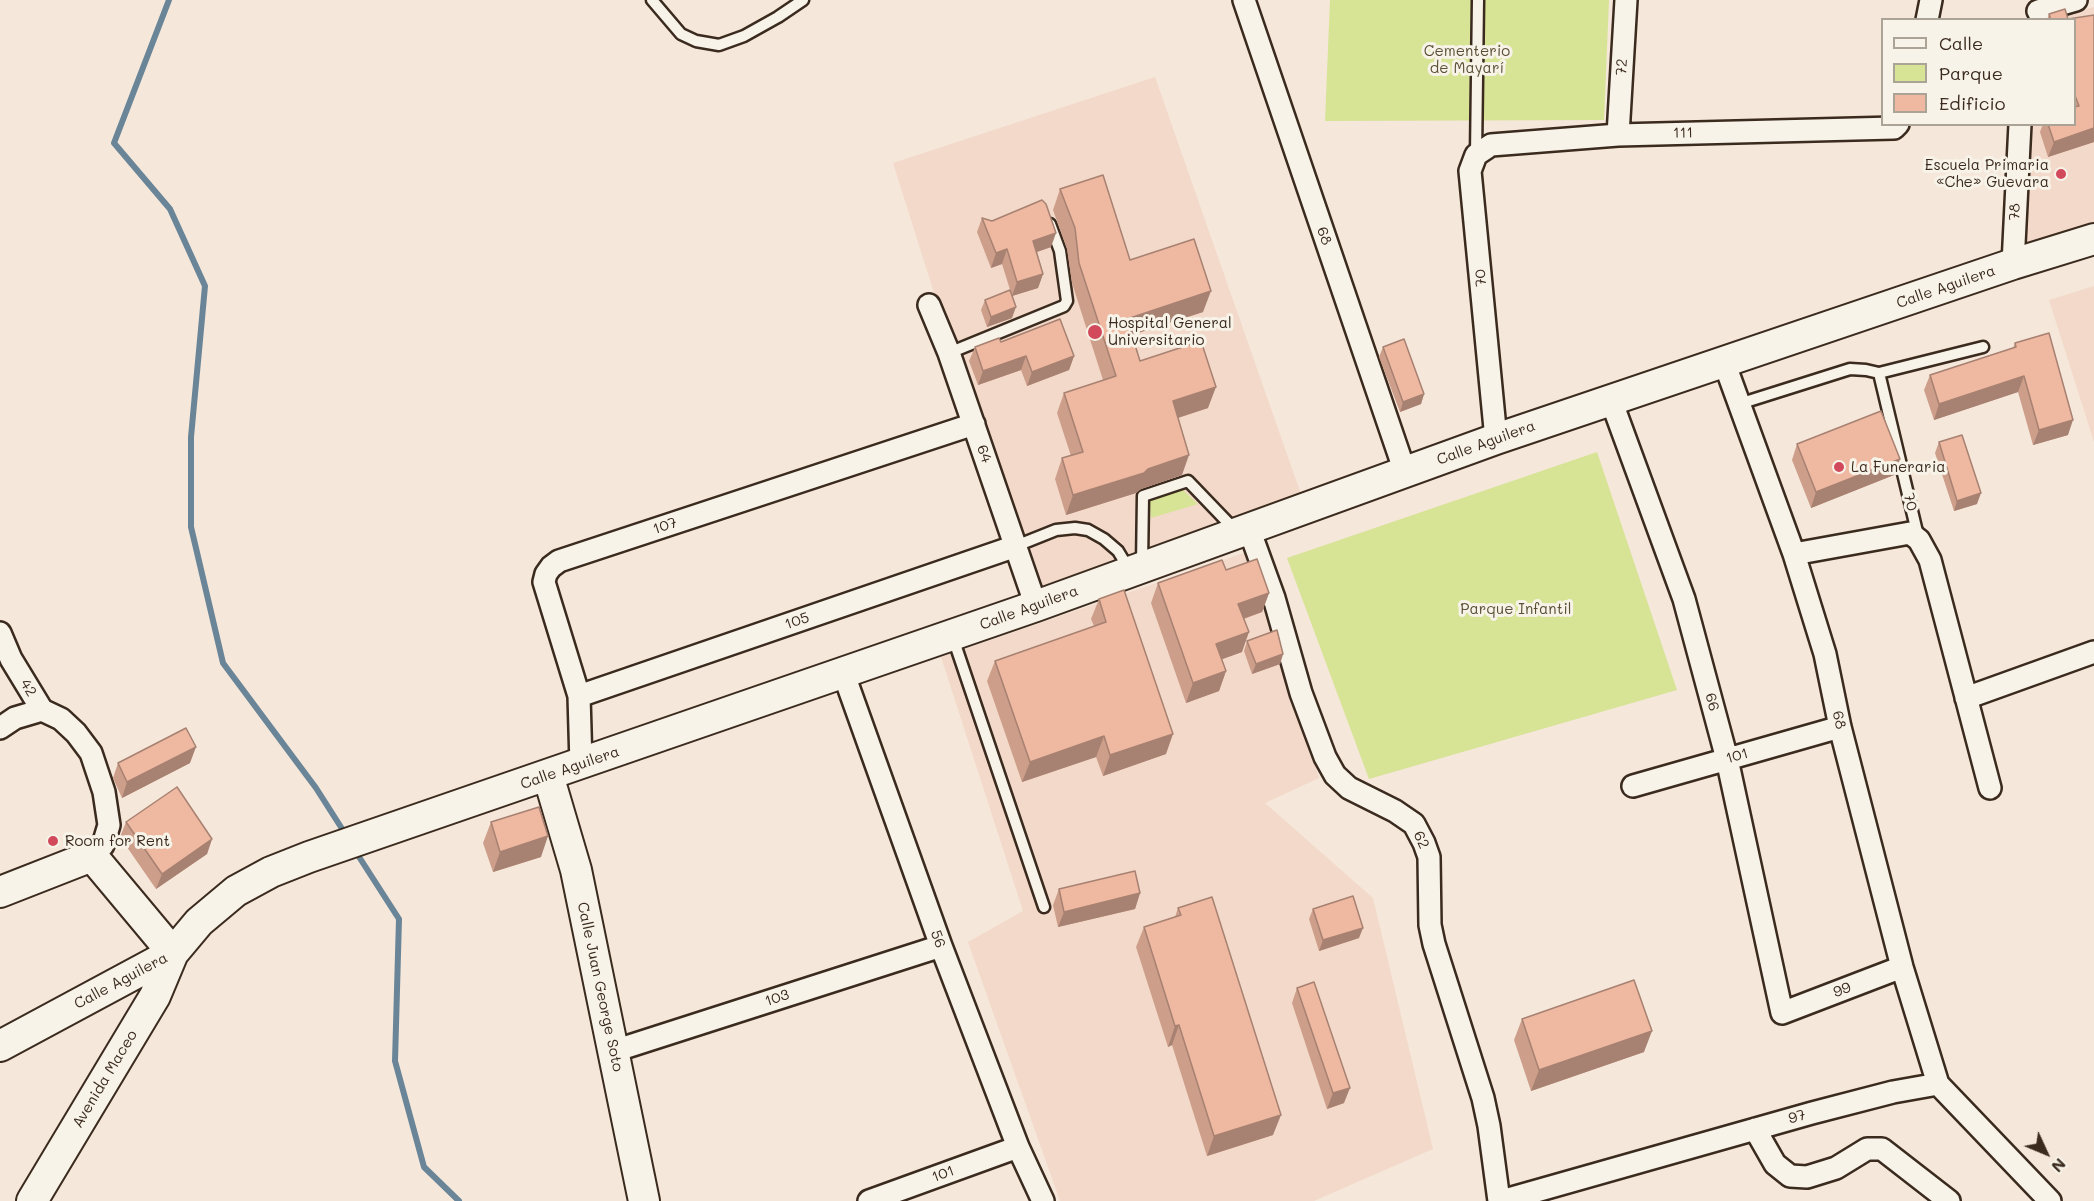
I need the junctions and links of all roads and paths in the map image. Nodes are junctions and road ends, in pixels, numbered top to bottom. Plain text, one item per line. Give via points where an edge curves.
1 (652, 0) edge
2 (803, 0) edge
3 (1244, 0) edge
4 (1478, 0) edge
5 (1626, 0) edge
6 (1931, 0) edge
7 (2076, 0) edge
8 (2037, 10) edge
9 (1927, 18) edge
10 (1896, 126) edge
11 (2020, 126) edge
12 (1618, 135) junction
13 (1476, 155) junction
14 (1047, 214) edge
15 (2094, 239) edge
16 (2013, 264) junction
17 (929, 305) dead end
18 (1983, 347) dead end
19 (949, 353) junction
20 (1724, 362) junction
21 (1879, 374) junction
22 (1611, 400) junction
23 (1740, 404) junction
24 (974, 424) junction
25 (1496, 439) junction
26 (1405, 472) junction
27 (1243, 531) junction
28 (1919, 540) junction
29 (1016, 546) junction
30 (1794, 554) junction
31 (1136, 569) junction
32 (1036, 606) junction
33 (0, 633) edge
34 (952, 635) junction
35 (2094, 652) edge
36 (843, 672) junction
37 (579, 696) junction
38 (1966, 698) junction
39 (42, 710) junction
40 (1840, 727) junction
41 (0, 728) edge
42 (1727, 759) junction
43 (581, 764) junction
44 (548, 775) junction
45 (1633, 786) dead end
46 (1990, 788) dead end
47 (93, 856) junction
48 (0, 892) edge
49 (1044, 907) dead end
50 (940, 945) junction
51 (173, 953) junction
52 (1902, 967) junction
53 (129, 977) junction
54 (152, 1001) junction
55 (1782, 1013) joint
56 (0, 1046) edge
57 (614, 1051) junction
58 (1938, 1084) junction
59 (1755, 1129) junction
60 (1018, 1147) junction
61 (32, 1201) edge
62 (644, 1201) edge
63 (868, 1201) edge
64 (1043, 1201) edge
65 (1500, 1201) edge
66 (1949, 1201) edge
67 (2050, 1201) edge

1 - 2 lane via 681,34 718,45 744,36
3 - 26 street, 68
4 - 13 lane
5 - 12 street, 72
6 - 9 street
7 - 8 street
10 - 12 street, 111
11 - 16 street, 78
12 - 13 street, 111 via 1491,145
13 - 25 street, 70 via 1470,171
14 - 19 lane via 1060,251 1067,301 1064,306
15 - 16 main road, Calle Aguilera
16 - 20 main road, Calle Aguilera
17 - 19 street, 64
18 - 21 lane
19 - 24 street, 64
20 - 22 main road, Calle Aguilera
20 - 23 street, 68
21 - 23 lane via 1850,369
21 - 28 lane, 70
22 - 25 main road, Calle Aguilera
22 - 42 street, 66 via 1684,599
23 - 30 street, 68
24 - 29 street, 64
24 - 37 street, 107 via 551,567 545,589
25 - 26 main road, Calle Aguilera
26 - 27 main road, Calle Aguilera
27 - 31 main road, Calle Aguilera
27 - 31 lane via 1188,481 1143,496
27 - 65 street, 62 via 1274,598 1304,702 1335,775 1349,789 1414,824 1424,843 1429,857 1434,944 1483,1098
28 - 30 street via 1910,533
28 - 38 street, 70 via 1930,560
29 - 31 lane via 1056,530 1088,530 1104,539
29 - 32 street, 64
29 - 37 street, 105
30 - 40 street, 68 via 1825,654
31 - 32 main road, Calle Aguilera
32 - 34 main road, Calle Aguilera
33 - 39 street, 42
34 - 36 main road, Calle Aguilera
34 - 49 lane
35 - 38 street
36 - 43 main road, Calle Aguilera
36 - 50 street, 56
37 - 43 street, 107
38 - 46 street, 70
39 - 41 street via 15,718
39 - 47 street via 61,719 91,753 104,792 109,825 103,845
40 - 42 street, 101
40 - 52 street, 68
42 - 45 street, 101
42 - 55 street, 66
43 - 44 main road, Calle Aguilera
44 - 51 main road, Calle Aguilera via 271,872 236,891 200,922
44 - 57 main road, Calle Juan George Soto via 576,870
47 - 48 main road
47 - 51 main road
50 - 57 street, 103
50 - 60 street, 56
51 - 53 main road, Calle Aguilera
51 - 54 main road, Avenida Maceo
52 - 55 street, 99
52 - 58 street, 68
53 - 54 main road via 143,983
53 - 56 main road, Calle Aguilera
54 - 61 main road, Avenida Maceo
57 - 62 main road, Calle Juan George Soto
58 - 59 street, 97
58 - 67 street
59 - 65 street, 97
59 - 66 street via 1775,1164 1790,1176 1807,1177 1836,1168 1867,1149 1882,1149
60 - 63 street, 101
60 - 64 street, 56

